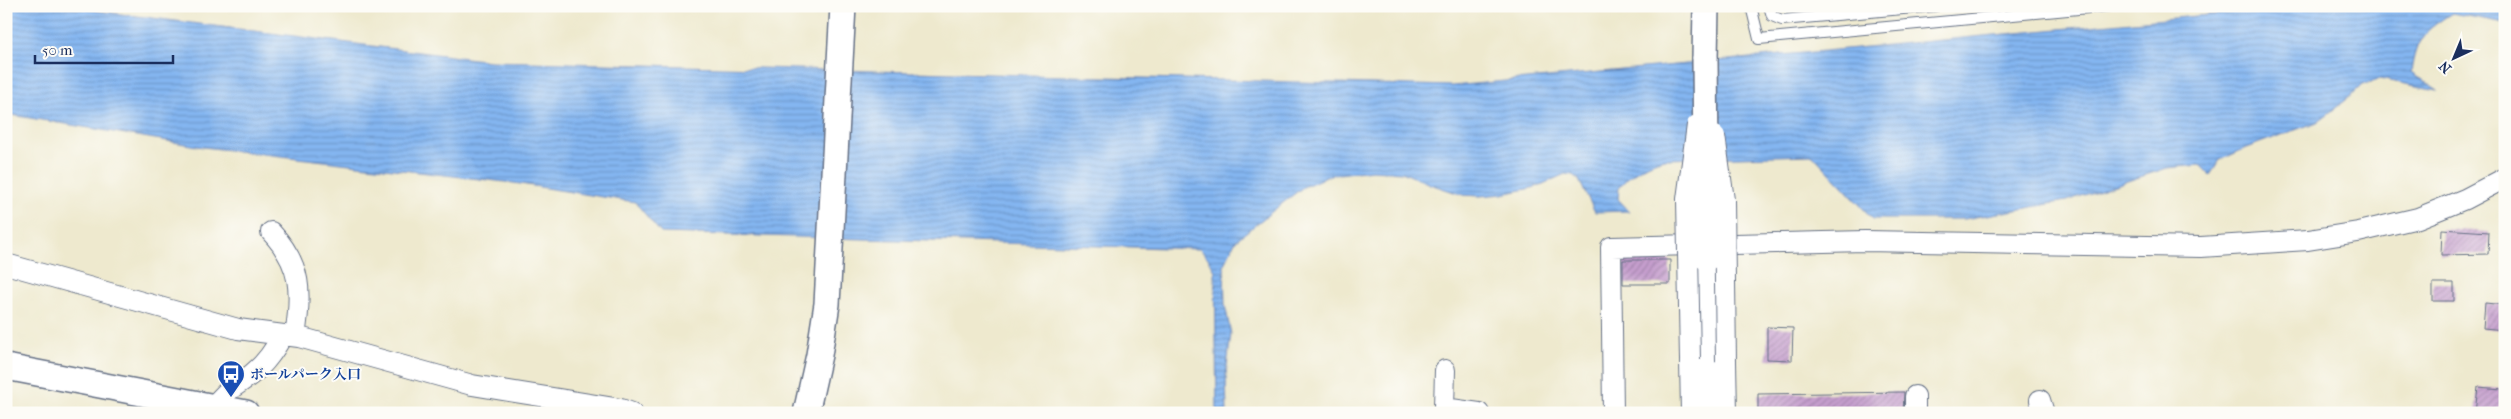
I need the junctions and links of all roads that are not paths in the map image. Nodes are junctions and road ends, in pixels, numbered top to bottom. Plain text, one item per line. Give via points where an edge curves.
1 (843, 6) edge
2 (1706, 6) edge
3 (1751, 6) edge
4 (1768, 6) edge
5 (1936, 6) edge
6 (2110, 6) edge
7 (1705, 60) junction
8 (2505, 178) edge
9 (270, 232) dead end
10 (6, 264) edge
11 (288, 335) junction
12 (6, 367) edge
13 (1444, 370) dead end
14 (206, 408) edge
15 (1442, 411) edge
16 (246, 413) edge
17 (632, 413) edge
18 (806, 413) edge
19 (1479, 413) edge
20 (1613, 413) edge
21 (1691, 413) edge
22 (1710, 413) edge
23 (1727, 413) edge

1 - 18 street via 831,240 822,336
2 - 7 street
3 - 6 lane via 1759,39
4 - 5 lane via 1772,16 1782,20
7 - 21 street, bridge via 1688,198
7 - 22 street, bridge
7 - 23 street, bridge via 1724,200
8 - 20 street via 2418,218 2308,240 2201,247 1866,241 1611,248
9 - 11 street via 289,254 300,294
10 - 11 street via 190,318 238,330
11 - 14 street via 268,359
11 - 17 street via 472,385
12 - 14 street
13 - 15 street
14 - 16 street
15 - 19 street

